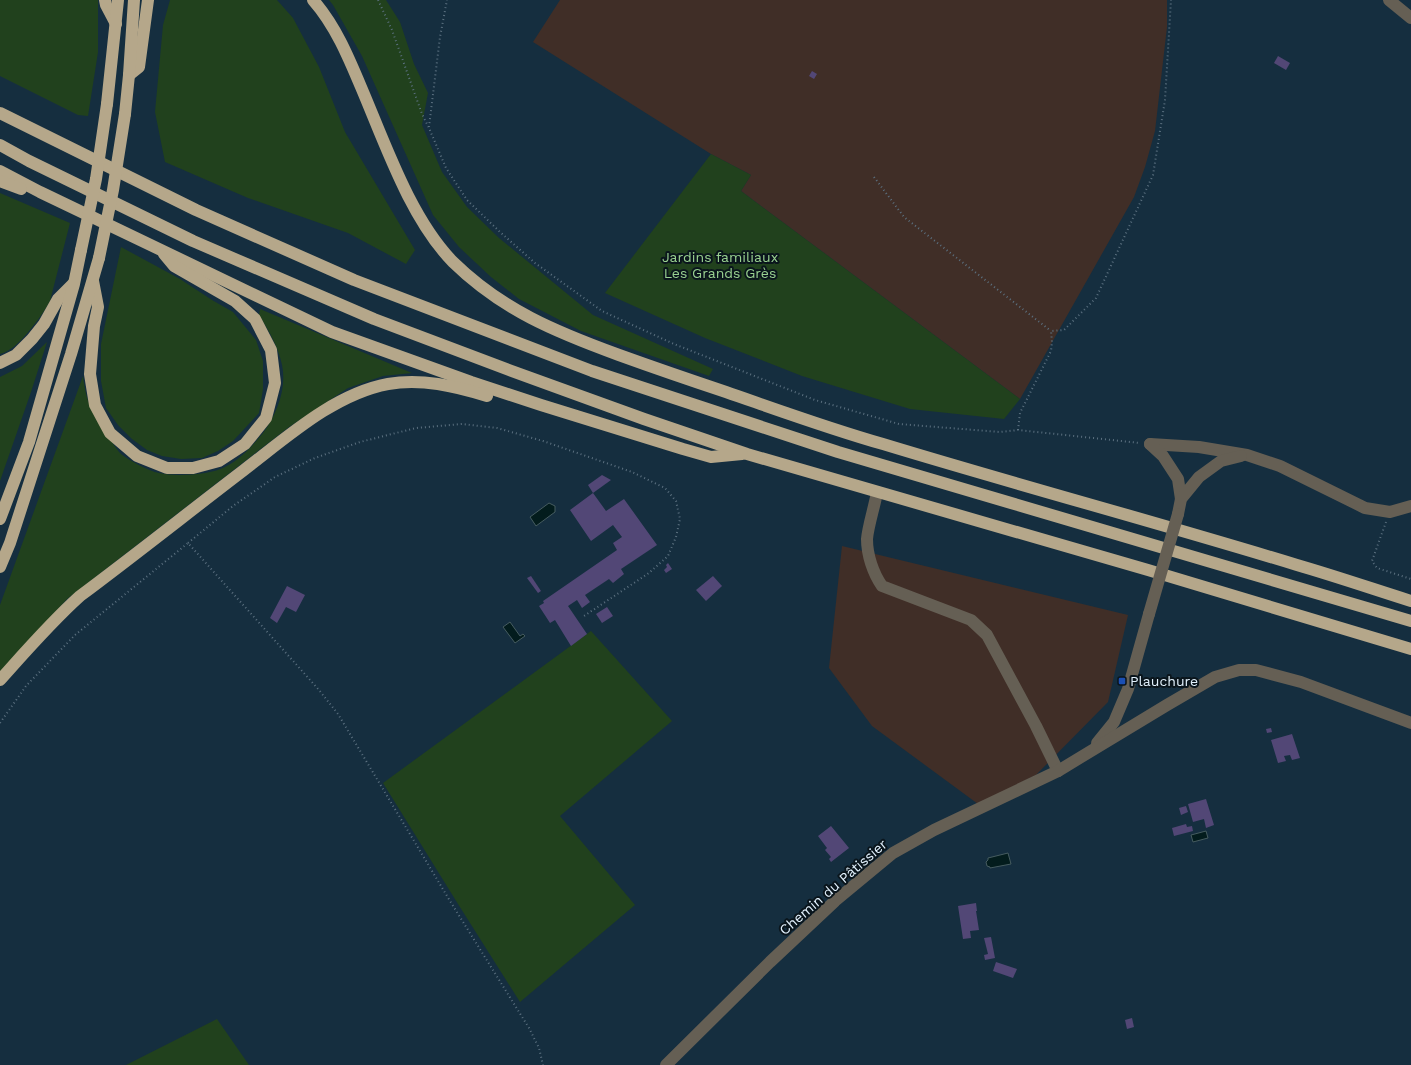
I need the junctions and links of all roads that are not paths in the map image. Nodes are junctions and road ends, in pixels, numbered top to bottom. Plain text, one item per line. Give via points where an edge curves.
1 (105, 0) edge
2 (118, 0) edge
3 (134, 0) edge
4 (148, 0) edge
5 (313, 0) edge
6 (1390, 0) edge
7 (1411, 18) edge
8 (116, 24) junction
9 (129, 75) junction
10 (0, 113) edge
11 (0, 145) edge
12 (0, 171) edge
13 (0, 181) edge
14 (40, 192) junction
15 (160, 250) junction
16 (93, 281) junction
17 (74, 284) junction
18 (0, 363) edge
19 (541, 405) junction
20 (748, 454) junction
21 (1247, 455) junction
22 (877, 492) junction
23 (1181, 499) junction
24 (1411, 506) edge
25 (0, 519) edge
26 (0, 567) edge
27 (1411, 601) edge
28 (1411, 621) edge
29 (1411, 649) edge
30 (0, 680) edge
31 (1411, 723) edge
32 (1092, 749) junction
33 (1058, 771) junction
34 (666, 1065) edge

1 - 8 highway
2 - 8 highway
3 - 9 highway
4 - 9 highway via 139,67
5 - 27 highway via 338,36 399,176 436,242 453,262 517,312 586,343 872,441 1297,565
6 - 7 street
8 - 17 highway, bridge via 96,179
9 - 16 highway, bridge via 113,190
10 - 28 highway via 196,210 354,280 592,371 838,452
11 - 20 highway via 193,241 374,319 629,414
12 - 14 highway
13 - 14 highway via 19,189
14 - 15 highway
15 - 16 highway via 174,266 235,301 255,319 271,350 275,384 266,418 245,444 219,461 194,468 167,468 137,456 110,433 95,405 90,374 98,307
15 - 19 highway via 332,332 449,375
16 - 26 highway via 42,446
17 - 18 highway via 58,299 32,339 16,355
17 - 25 highway via 29,442
19 - 20 highway via 711,457
19 - 30 highway via 515,404 432,383 388,384 354,395 314,417 80,596 58,616
20 - 22 highway
21 - 23 street via 1221,461 1199,477
21 - 23 street via 1198,447 1150,444 1163,456 1178,479
21 - 24 street via 1280,466 1365,508 1390,512
22 - 29 highway
22 - 33 street via 867,538 875,576 882,586 971,620 987,635
23 - 32 street, bridge via 1128,689 1114,722
31 - 32 street, Chemin du Pâtissier via 1300,682 1256,670 1239,670 1215,677
32 - 33 street, Chemin du Pâtissier
33 - 34 street, Chemin du Pâtissier via 934,830 893,853 835,901

